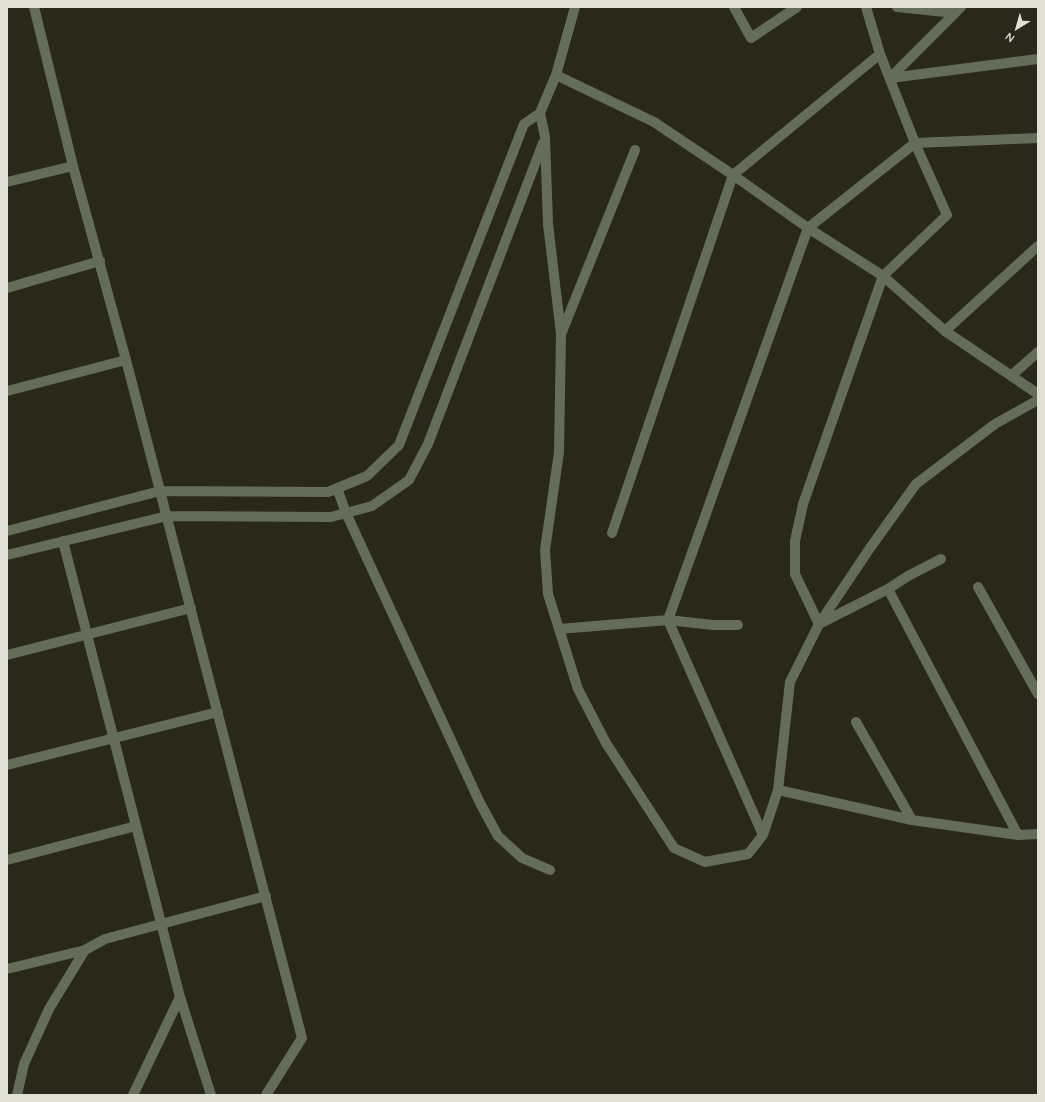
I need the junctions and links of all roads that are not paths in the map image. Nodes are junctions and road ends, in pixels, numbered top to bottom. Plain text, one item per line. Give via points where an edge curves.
1 (34, 7) edge
2 (575, 7) edge
3 (734, 7) edge
4 (797, 7) edge
5 (866, 7) edge
6 (896, 7) edge
7 (958, 10) edge
8 (880, 54) junction
9 (1038, 60) edge
10 (556, 75) junction
11 (890, 78) junction
12 (540, 112) junction
13 (545, 137) junction
14 (1038, 138) edge
15 (915, 143) junction
16 (635, 150) dead end
17 (73, 166) junction
18 (733, 175) junction
19 (7, 182) edge
20 (808, 228) junction
21 (1038, 246) edge
22 (100, 261) junction
23 (883, 276) junction
24 (7, 288) edge
25 (945, 331) junction
26 (561, 334) junction
27 (1038, 352) edge
28 (126, 360) junction
29 (1011, 376) junction
30 (7, 391) edge
31 (1038, 394) edge
32 (1038, 400) edge
33 (338, 488) junction
34 (160, 491) junction
35 (346, 513) junction
36 (167, 516) junction
37 (7, 531) edge
38 (612, 533) dead end
39 (63, 541) junction
40 (7, 555) edge
41 (941, 559) dead end
42 (978, 587) dead end
43 (888, 588) junction
44 (191, 608) junction
45 (668, 620) junction
46 (819, 624) junction
47 (738, 625) dead end
48 (559, 629) junction
49 (87, 634) junction
50 (7, 655) edge
51 (1038, 694) edge
52 (218, 712) junction
53 (856, 722) dead end
54 (114, 739) junction
55 (7, 766) edge
56 (778, 790) junction
57 (912, 820) junction
58 (136, 826) junction
59 (1038, 834) edge
60 (763, 835) junction
61 (1018, 836) junction
62 (7, 860) edge
63 (550, 870) dead end
64 (266, 896) junction
65 (162, 924) junction
66 (85, 950) junction
67 (7, 969) edge
68 (180, 997) junction
69 (17, 1095) edge
70 (133, 1095) edge
71 (211, 1095) edge
72 (266, 1095) edge

1 - 17 street
2 - 10 street
3 - 4 street via 751,38
5 - 8 street
6 - 7 street
7 - 11 street
8 - 11 street
8 - 18 street
9 - 11 street
10 - 12 street
10 - 18 street via 654,122
11 - 15 street
12 - 13 street
12 - 33 street via 524,124 399,445 367,476
13 - 26 street via 548,224
13 - 35 street via 428,444 409,480 372,506
14 - 15 street
15 - 20 street
15 - 23 street via 946,215
16 - 26 street
17 - 19 street
17 - 22 street
18 - 20 street
18 - 38 street
20 - 23 street
20 - 45 street
21 - 25 street
22 - 24 street
22 - 28 street
23 - 25 street
23 - 46 street via 804,504 795,540 795,574
25 - 29 street
26 - 48 street via 560,452 545,550 548,594
27 - 29 street
28 - 30 street
28 - 34 street
29 - 31 street
32 - 46 street via 995,424 916,484
33 - 34 street via 328,492
33 - 35 street
34 - 36 street
34 - 37 street
35 - 36 street via 331,517
35 - 63 street via 483,810 498,836 522,858
36 - 39 street
36 - 44 street
39 - 40 street
39 - 49 street
41 - 43 street
42 - 51 street
43 - 46 street
43 - 61 street
44 - 49 street
44 - 52 street
45 - 47 street
45 - 48 street
45 - 60 street
46 - 56 street via 790,682
48 - 60 street via 578,689 606,742 674,848 704,862 748,854
49 - 50 street
49 - 54 street
52 - 54 street
52 - 64 street
53 - 57 street
54 - 55 street
54 - 58 street
56 - 57 street
56 - 60 street
57 - 61 street
58 - 62 street
58 - 65 street
59 - 61 street
64 - 65 street
64 - 72 street via 302,1038
65 - 66 street via 105,939
65 - 68 street
66 - 67 street
66 - 69 street via 49,1009 24,1064
68 - 70 street
68 - 71 street

